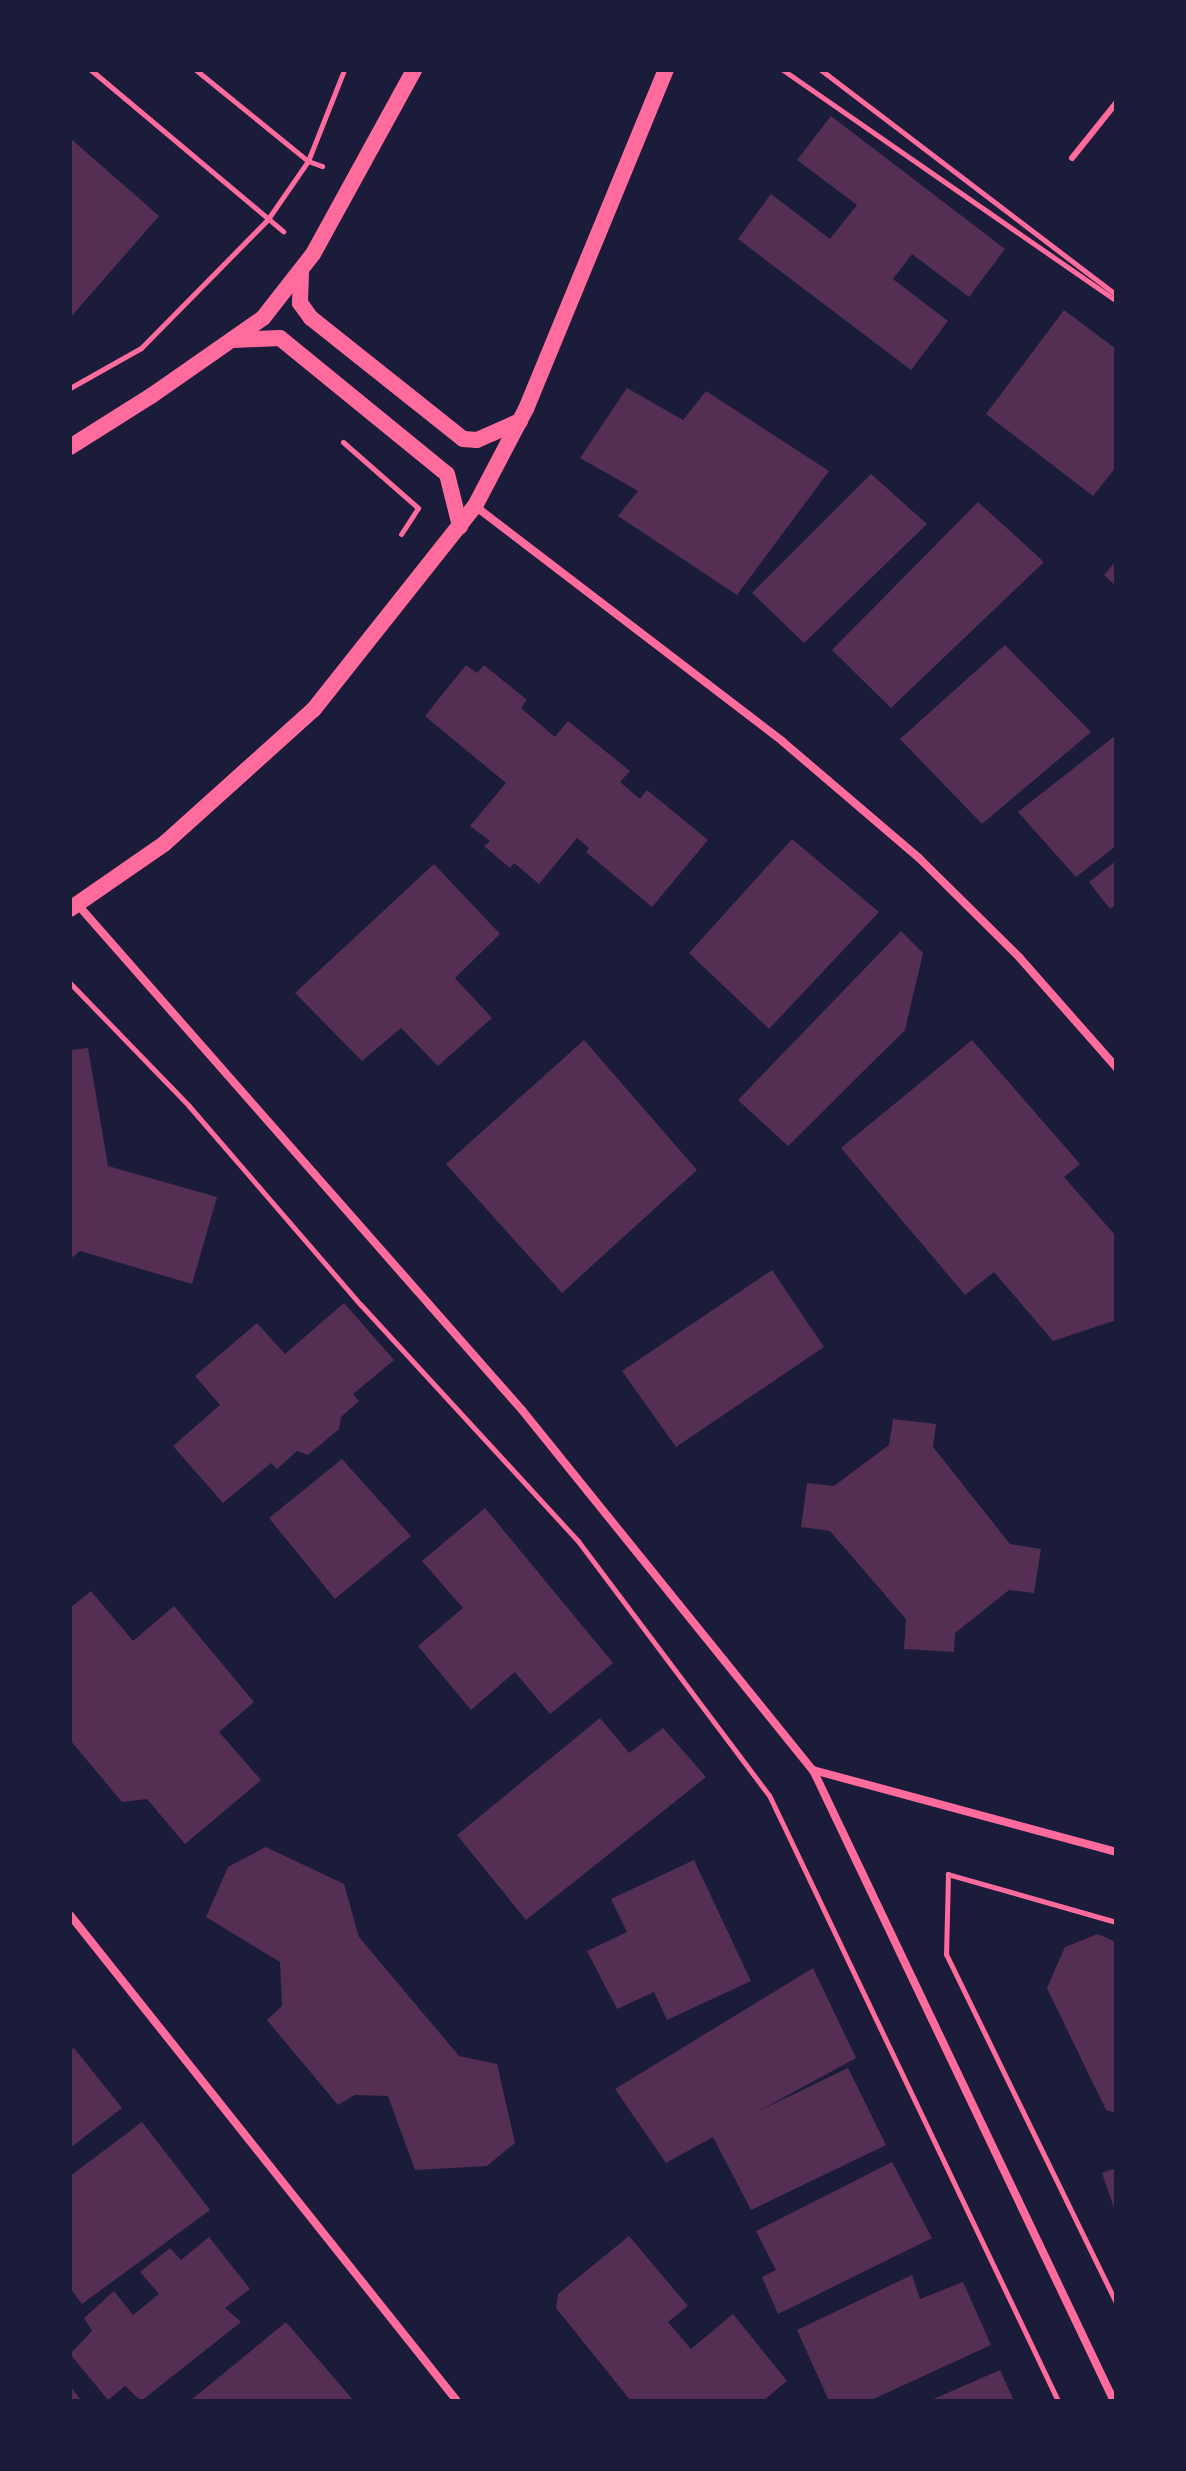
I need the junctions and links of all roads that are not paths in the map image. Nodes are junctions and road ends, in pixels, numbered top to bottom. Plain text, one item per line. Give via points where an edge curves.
1 (414, 70) edge
2 (666, 70) edge
3 (1116, 103) edge
4 (1072, 158) dead end
5 (301, 273) junction
6 (233, 340) junction
7 (520, 421) junction
8 (70, 447) edge
9 (475, 506) junction
10 (460, 526) junction
11 (74, 907) edge
12 (1116, 1067) edge
13 (813, 1770) junction
14 (1116, 1852) edge
15 (70, 1915) edge
16 (457, 2401) edge
17 (1114, 2401) edge

1 - 5 main road
2 - 7 main road
3 - 4 lane
5 - 6 main road via 263,318
5 - 7 main road via 300,303 311,318 463,439 477,440
6 - 8 main road
6 - 10 main road via 280,338 447,474
7 - 9 main road
9 - 10 main road
9 - 12 street via 782,741 919,858 1019,957
10 - 11 main road via 314,709 164,844
11 - 13 street via 522,1410
13 - 14 street
13 - 17 street
15 - 16 street

